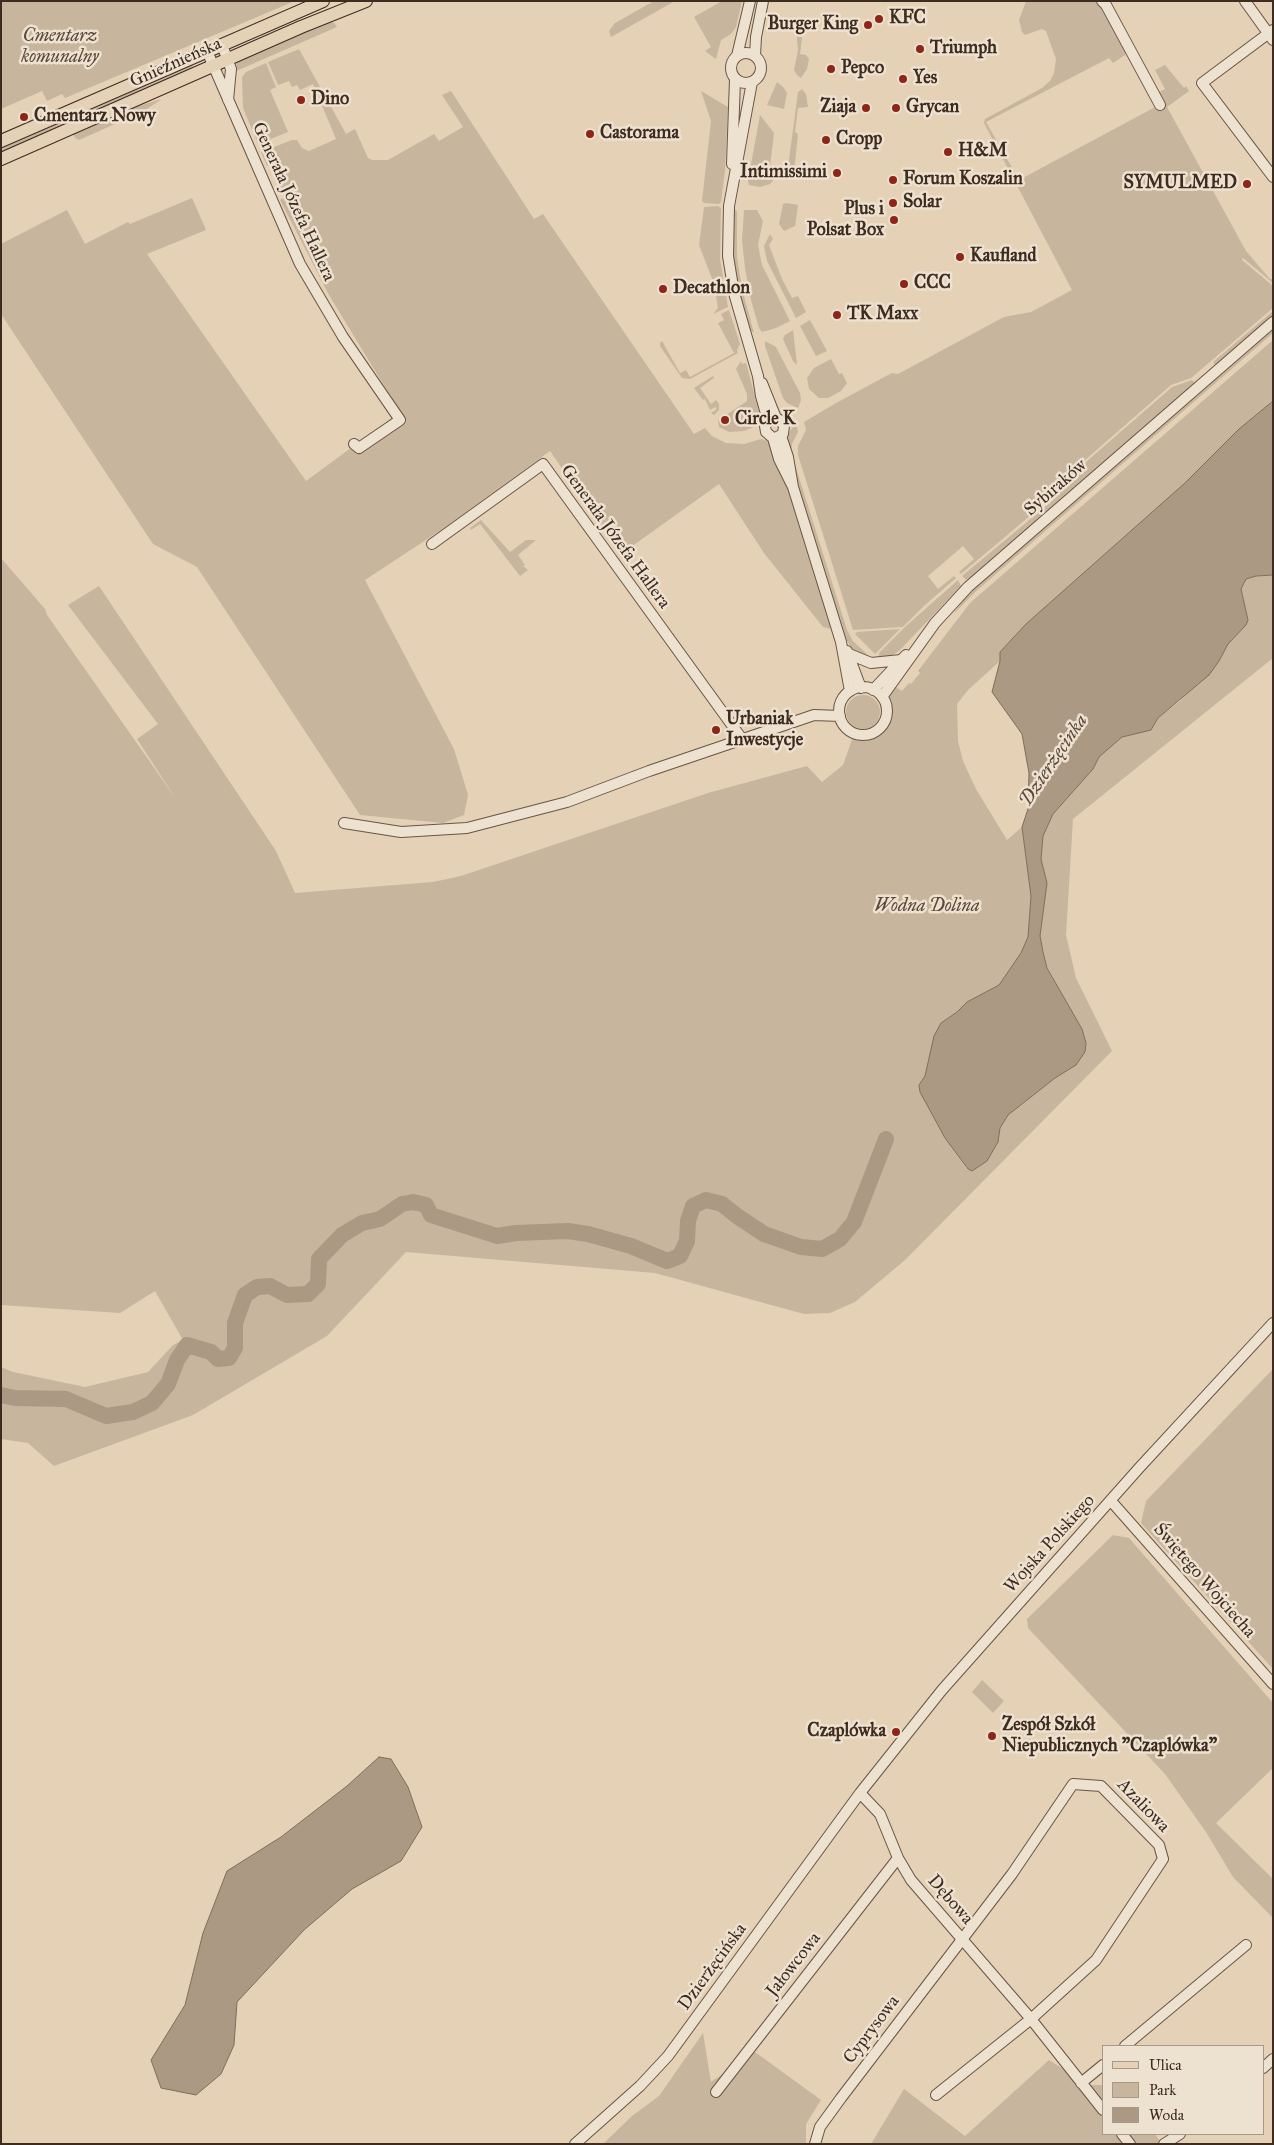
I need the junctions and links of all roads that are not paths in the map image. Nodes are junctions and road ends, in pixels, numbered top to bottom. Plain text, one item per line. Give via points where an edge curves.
1 (323, 1) edge
2 (366, 1) edge
3 (750, 1) edge
4 (763, 1) edge
5 (1102, 1) edge
6 (1245, 1) edge
7 (1271, 35) edge
8 (222, 45) junction
9 (207, 51) junction
10 (737, 56) junction
11 (755, 56) junction
12 (228, 60) junction
13 (213, 66) junction
14 (735, 79) junction
15 (752, 82) junction
16 (228, 101) junction
17 (1160, 105) dead end
18 (1, 141) edge
19 (1, 159) edge
20 (1273, 177) edge
21 (732, 187) junction
22 (1273, 322) edge
23 (772, 420) junction
24 (777, 437) junction
25 (354, 444) dead end
26 (432, 544) dead end
27 (935, 623) junction
28 (842, 642) junction
29 (849, 654) junction
30 (901, 660) junction
31 (862, 688) junction
32 (872, 690) junction
33 (850, 692) junction
34 (882, 698) junction
35 (840, 716) junction
36 (742, 739) junction
37 (344, 824) dead end
38 (1273, 1323) edge
39 (1111, 1501) junction
40 (1273, 1684) edge
41 (860, 1793) junction
42 (898, 1858) junction
43 (961, 1938) junction
44 (1246, 1945) dead end
45 (1030, 2019) junction
46 (1126, 2045) edge
47 (1102, 2065) edge
48 (1081, 2083) junction
49 (716, 2092) dead end
50 (936, 2095) dead end
51 (1102, 2109) edge
52 (1178, 2135) edge
53 (575, 2144) edge
54 (815, 2144) edge
55 (1164, 2144) edge

1 - 8 main road, Gnieźnieńska
2 - 12 main road, Gnieźnieńska
3 - 10 street
4 - 11 street
5 - 17 street
6 - 7 street
7 - 20 street via 1202,83
8 - 9 main road, Gnieźnieńska
8 - 12 street, Generała Józefa Hallera
9 - 13 street, Generała Józefa Hallera
9 - 18 main road, Gnieźnieńska
10 - 11 street via 744,53
10 - 14 street via 731,65
11 - 15 street via 761,68
12 - 13 main road, Gnieźnieńska
12 - 16 street, Generała Józefa Hallera via 231,69
13 - 16 street, Generała Józefa Hallera
13 - 19 main road, Gnieźnieńska
14 - 15 street
14 - 21 street
15 - 21 street
16 - 25 street, Generała Józefa Hallera via 300,264 343,337 400,420 359,448
21 - 23 street via 728,229 730,274 762,402
22 - 27 street, Sybiraków via 983,573
23 - 24 street via 766,426 766,432
23 - 24 street via 782,421 784,426 784,432
24 - 28 street via 788,457 793,487
26 - 36 street, Generała Józefa Hallera via 543,464
27 - 30 street
27 - 34 street, Sybiraków
28 - 29 street
28 - 33 street
29 - 30 street via 871,663
29 - 31 street
30 - 32 street
31 - 32 street
31 - 33 street
32 - 34 street
33 - 35 street via 840,705
34 - 35 street via 886,708 885,719 880,728 870,734 853,733 844,726
35 - 36 street via 814,715
36 - 37 street via 567,802 467,828 401,832
38 - 39 street, Wojska Polskiego
39 - 40 street, Świętego Wojciecha
39 - 41 street, Wojska Polskiego via 942,1690
41 - 42 street, Dębowa via 880,1814
41 - 53 street, Dzierżęcińska via 668,2056 640,2086
42 - 43 street, Dębowa via 911,1880
42 - 49 street, Jałowcowa
43 - 45 street, Dębowa
43 - 45 street, Azaliowa via 1012,1874 1073,1784 1101,1786 1159,1845 1163,1859 1096,1960
43 - 54 street, Cyprysowa via 820,2127
44 - 46 street
45 - 48 street, Dębowa
45 - 50 street
47 - 48 street
48 - 51 street, Dębowa
52 - 55 street

